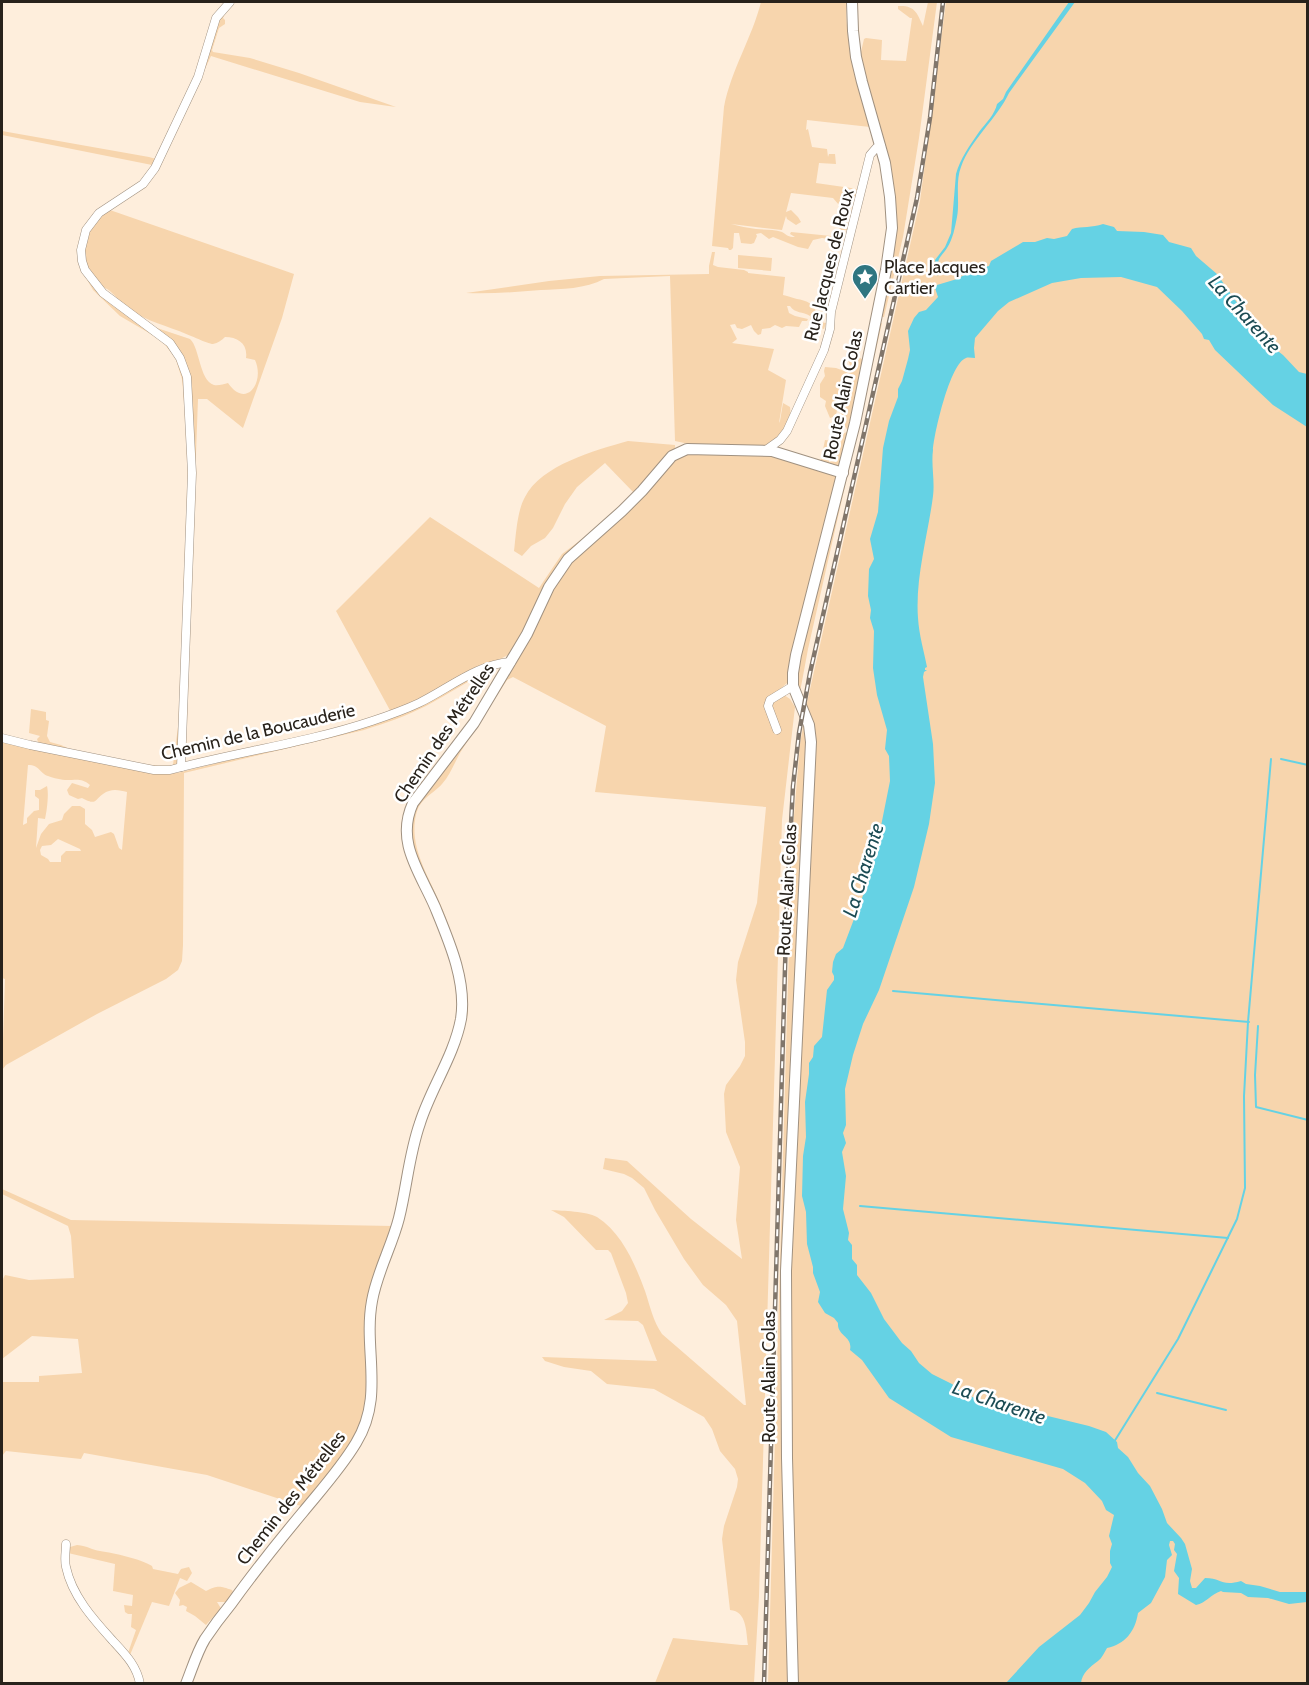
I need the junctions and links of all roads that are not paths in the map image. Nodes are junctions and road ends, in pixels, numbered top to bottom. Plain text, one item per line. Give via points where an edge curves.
1 (230, 2) edge
2 (852, 2) edge
3 (881, 146) junction
4 (764, 450) junction
5 (843, 473) junction
6 (510, 662) junction
7 (794, 686) junction
8 (777, 730) dead end
9 (2, 738) edge
10 (181, 767) junction
11 (66, 1544) dead end
12 (140, 1683) edge
13 (186, 1683) edge
14 (793, 1683) edge

1 - 10 street via 216,18 198,77 155,168 135,191 99,213 86,230 81,250 85,270 102,293 170,343 187,377 192,474
2 - 3 street, Route Alain Colas via 856,57
3 - 4 street, Rue Jacques de Roux via 870,155 824,350 787,431
3 - 5 street, Route Alain Colas via 890,197 891,238
4 - 5 street, Chemin des Métrelles
4 - 6 street, Chemin des Métrelles via 687,449 672,456 622,511 568,559
5 - 7 street, Route Alain Colas via 796,655
6 - 10 street, Chemin de la Boucauderie via 484,668 418,703 372,721
6 - 13 street, Chemin des Métrelles via 474,723 408,813 407,843 455,962 461,1018 420,1122 399,1220 374,1291 369,1324 371,1402 365,1423 357,1442 327,1483 263,1560 204,1641
7 - 8 street via 770,700 768,706
7 - 14 street, Route Alain Colas via 809,725 811,742 785,1291
9 - 10 street, Chemin de la Boucauderie via 154,770
11 - 12 street via 65,1565 75,1593 129,1657

